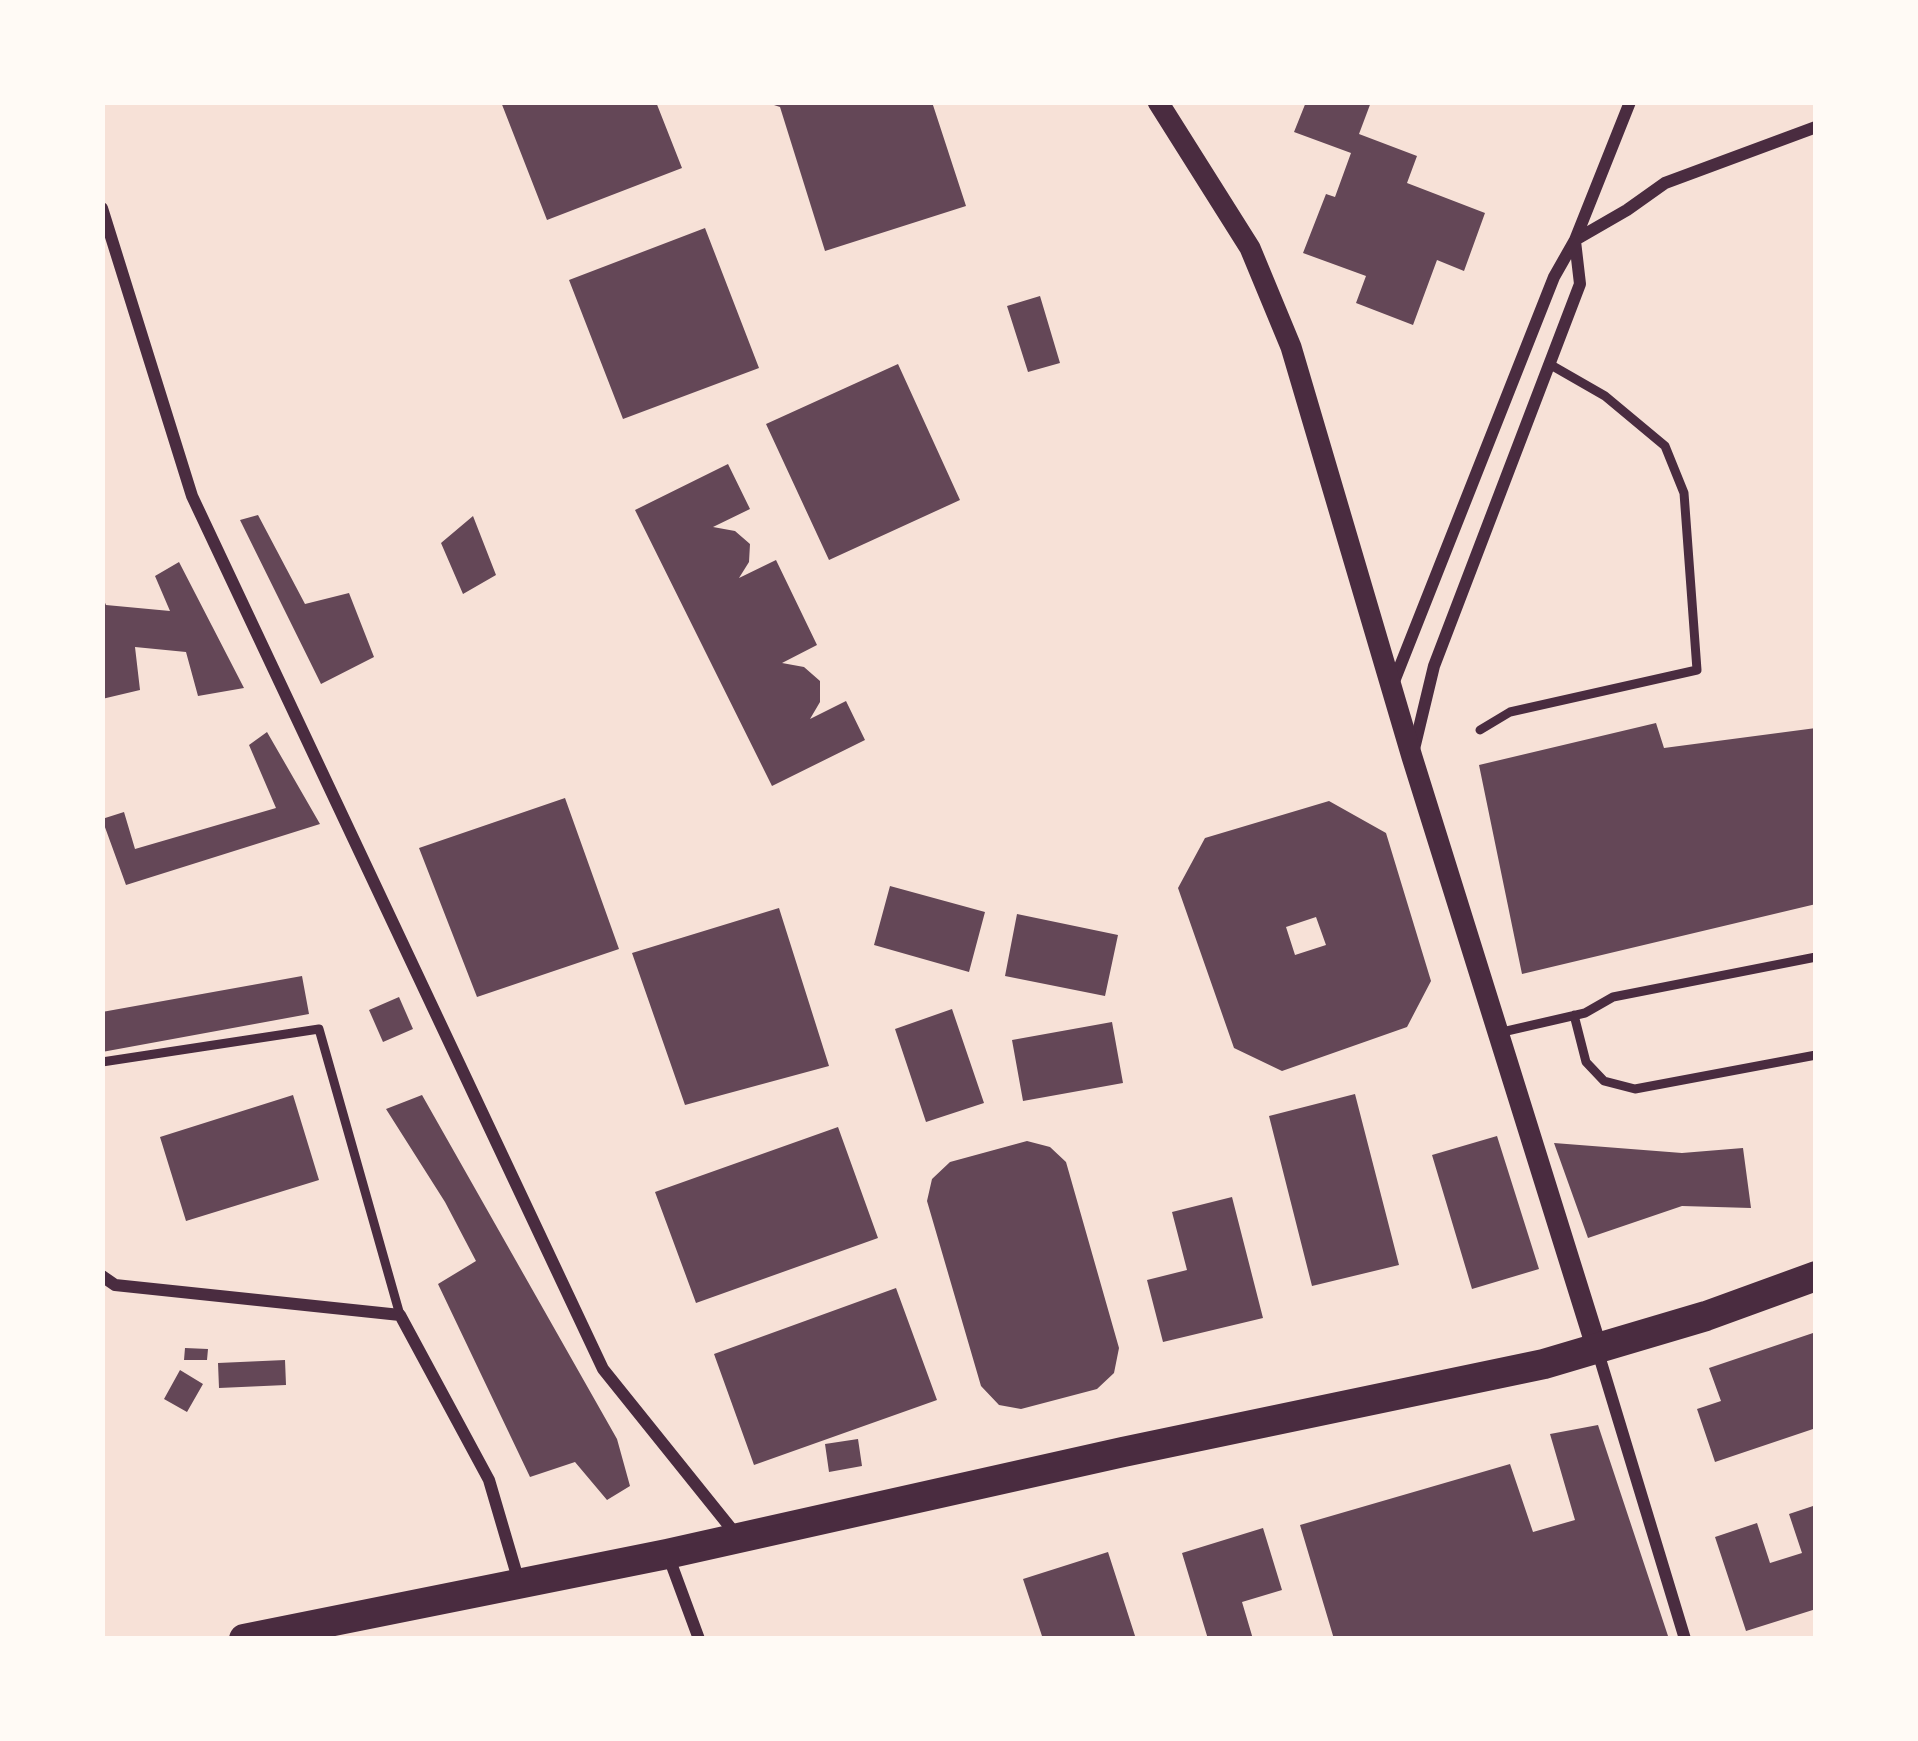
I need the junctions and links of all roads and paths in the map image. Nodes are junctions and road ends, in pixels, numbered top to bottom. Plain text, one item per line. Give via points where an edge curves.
1 (1158, 102) edge
2 (1630, 102) edge
3 (1816, 127) edge
4 (102, 208) edge
5 (1575, 240) junction
6 (1551, 365) junction
7 (1393, 686) junction
8 (1480, 730) dead end
9 (1412, 757) junction
10 (1816, 957) edge
11 (1574, 1015) junction
12 (1498, 1033) junction
13 (1816, 1055) edge
14 (102, 1062) edge
15 (102, 1276) edge
16 (1816, 1276) edge
17 (400, 1315) junction
18 (1597, 1349) junction
19 (739, 1538) junction
20 (667, 1553) junction
21 (519, 1584) junction
22 (244, 1639) edge
23 (699, 1639) edge
24 (1685, 1639) edge

1 - 7 street via 1225,202 1272,294
2 - 5 street
3 - 5 street via 1665,182
4 - 19 street via 192,496 603,1369
5 - 6 street via 1580,284
5 - 7 street
6 - 8 lane via 1605,396 1665,446 1684,493 1697,670 1510,712
6 - 9 street via 1435,666
7 - 9 street
9 - 12 street
10 - 11 lane via 1613,997
11 - 12 lane
11 - 13 lane via 1586,1062 1604,1081 1635,1089
12 - 18 street
14 - 17 lane via 319,1029
15 - 17 street via 115,1285
16 - 18 main road
17 - 21 street via 489,1480
18 - 19 main road
18 - 24 street
19 - 20 main road
20 - 21 main road
20 - 23 street
21 - 22 main road

